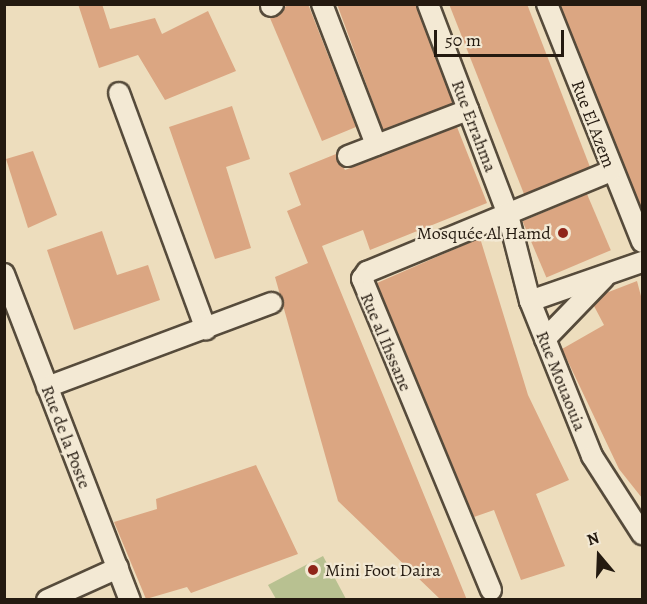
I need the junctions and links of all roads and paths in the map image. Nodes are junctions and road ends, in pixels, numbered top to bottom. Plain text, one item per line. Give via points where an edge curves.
1 (322, 4) edge
2 (428, 4) edge
3 (547, 4) edge
4 (119, 93) dead end
5 (468, 110) junction
6 (376, 145) junction
7 (348, 156) dead end
8 (611, 171) junction
9 (508, 215) junction
10 (642, 242) edge
11 (642, 262) edge
12 (4, 274) edge
13 (606, 276) junction
14 (530, 301) junction
15 (272, 303) dead end
16 (206, 329) junction
17 (545, 339) junction
18 (47, 387) junction
19 (642, 534) edge
20 (118, 568) junction
21 (490, 590) dead end
22 (47, 600) edge
23 (130, 600) edge

1 - 6 street
2 - 5 street, Rue Errahma
3 - 8 street, Rue El Azem
4 - 16 street
5 - 6 street
5 - 9 street, Rue Errahma
6 - 7 street
8 - 9 street, Rue al Ihssane
8 - 10 street, Rue El Azem
9 - 14 street, Rue Mouaouia
9 - 21 street, Rue al Ihssane via 367,272 362,279
11 - 13 street
12 - 18 street, Rue de la Poste
13 - 14 street
13 - 17 street
14 - 17 street, Rue Mouaouia
15 - 16 street
16 - 18 street
17 - 19 street, Rue Mouaouia via 592,456
18 - 20 street, Rue de la Poste
20 - 22 street
20 - 23 street, Rue de la Poste

